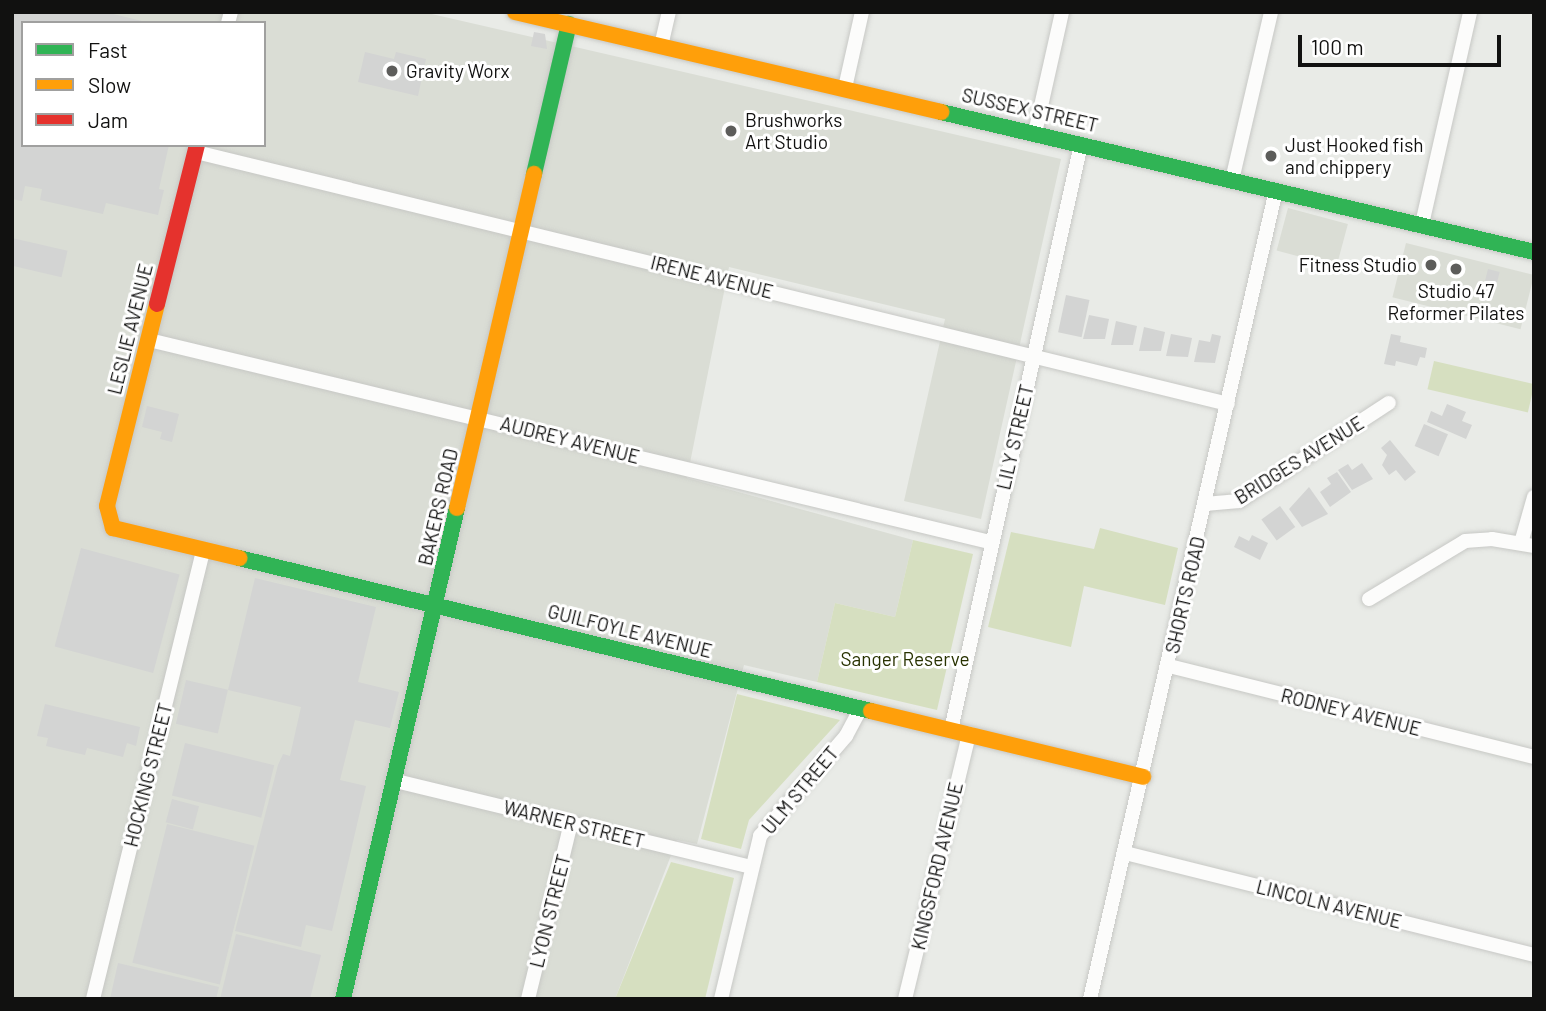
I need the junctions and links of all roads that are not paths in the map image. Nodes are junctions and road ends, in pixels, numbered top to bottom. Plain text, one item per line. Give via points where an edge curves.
1 (515, 12) edge
2 (669, 12) edge
3 (862, 12) edge
4 (1062, 12) edge
5 (1271, 12) edge
6 (1470, 12) edge
7 (569, 24) junction
8 (661, 46) junction
9 (845, 88) junction
10 (1035, 133) junction
11 (1081, 144) junction
12 (197, 149) edge
13 (1232, 180) junction
14 (1276, 190) junction
15 (1422, 224) junction
16 (523, 231) junction
17 (1534, 252) edge
18 (149, 340) junction
19 (1033, 356) junction
20 (1389, 403) dead end
21 (1228, 404) junction
22 (481, 419) junction
23 (1534, 497) edge
24 (1205, 504) junction
25 (109, 523) joint
26 (990, 542) junction
27 (1527, 545) edge
28 (203, 552) junction
29 (1369, 599) dead end
30 (437, 606) junction
31 (1169, 666) junction
32 (861, 708) junction
33 (951, 730) junction
34 (969, 734) junction
35 (1534, 757) edge
36 (1143, 777) junction
37 (396, 782) junction
38 (571, 823) junction
39 (1125, 853) junction
40 (752, 867) junction
41 (1534, 955) edge
42 (93, 999) edge
43 (343, 999) edge
44 (528, 999) edge
45 (721, 999) edge
46 (905, 999) edge
47 (1090, 999) edge

1 - 7 street, SUSSEX STREET
2 - 8 street
3 - 9 street
4 - 10 street
5 - 13 street
6 - 15 street
7 - 8 street, SUSSEX STREET
7 - 16 street, BAKERS ROAD
8 - 9 street, SUSSEX STREET
9 - 10 street, SUSSEX STREET
10 - 11 street, SUSSEX STREET
11 - 13 street, SUSSEX STREET
11 - 19 street, LILY STREET
12 - 16 street, IRENE AVENUE
12 - 18 street, LESLIE AVENUE
13 - 14 street, SUSSEX STREET
14 - 15 street, SUSSEX STREET
14 - 21 street, SHORTS ROAD
15 - 17 street, SUSSEX STREET
16 - 19 street, IRENE AVENUE
16 - 22 street, BAKERS ROAD
18 - 22 street, AUDREY AVENUE
18 - 25 street, LESLIE AVENUE via 107,506
19 - 21 street, IRENE AVENUE
19 - 26 street, LILY STREET
20 - 24 street, BRIDGES AVENUE via 1239,501
21 - 24 street, SHORTS ROAD
22 - 26 street, AUDREY AVENUE
22 - 30 street, BAKERS ROAD
23 - 27 street
24 - 31 street, SHORTS ROAD
25 - 28 street, GUILFOYLE AVENUE via 121,533
26 - 33 street, LILY STREET
27 - 29 street via 1465,541
28 - 30 street, GUILFOYLE AVENUE
28 - 42 street, HOCKING STREET
30 - 32 street, GUILFOYLE AVENUE
30 - 37 street, BAKERS ROAD
31 - 35 street, RODNEY AVENUE
31 - 36 street, SHORTS ROAD
32 - 33 street, GUILFOYLE AVENUE
32 - 40 street, ULM STREET via 846,736 765,826
33 - 34 street, GUILFOYLE AVENUE
34 - 36 street, GUILFOYLE AVENUE
34 - 46 street, KINGSFORD AVENUE
36 - 39 street, SHORTS ROAD
37 - 38 street, WARNER STREET
37 - 43 street, BAKERS ROAD
38 - 40 street, WARNER STREET
38 - 44 street, LYON STREET
39 - 41 street, LINCOLN AVENUE
39 - 47 street, SHORTS ROAD
40 - 45 street, ULM STREET

